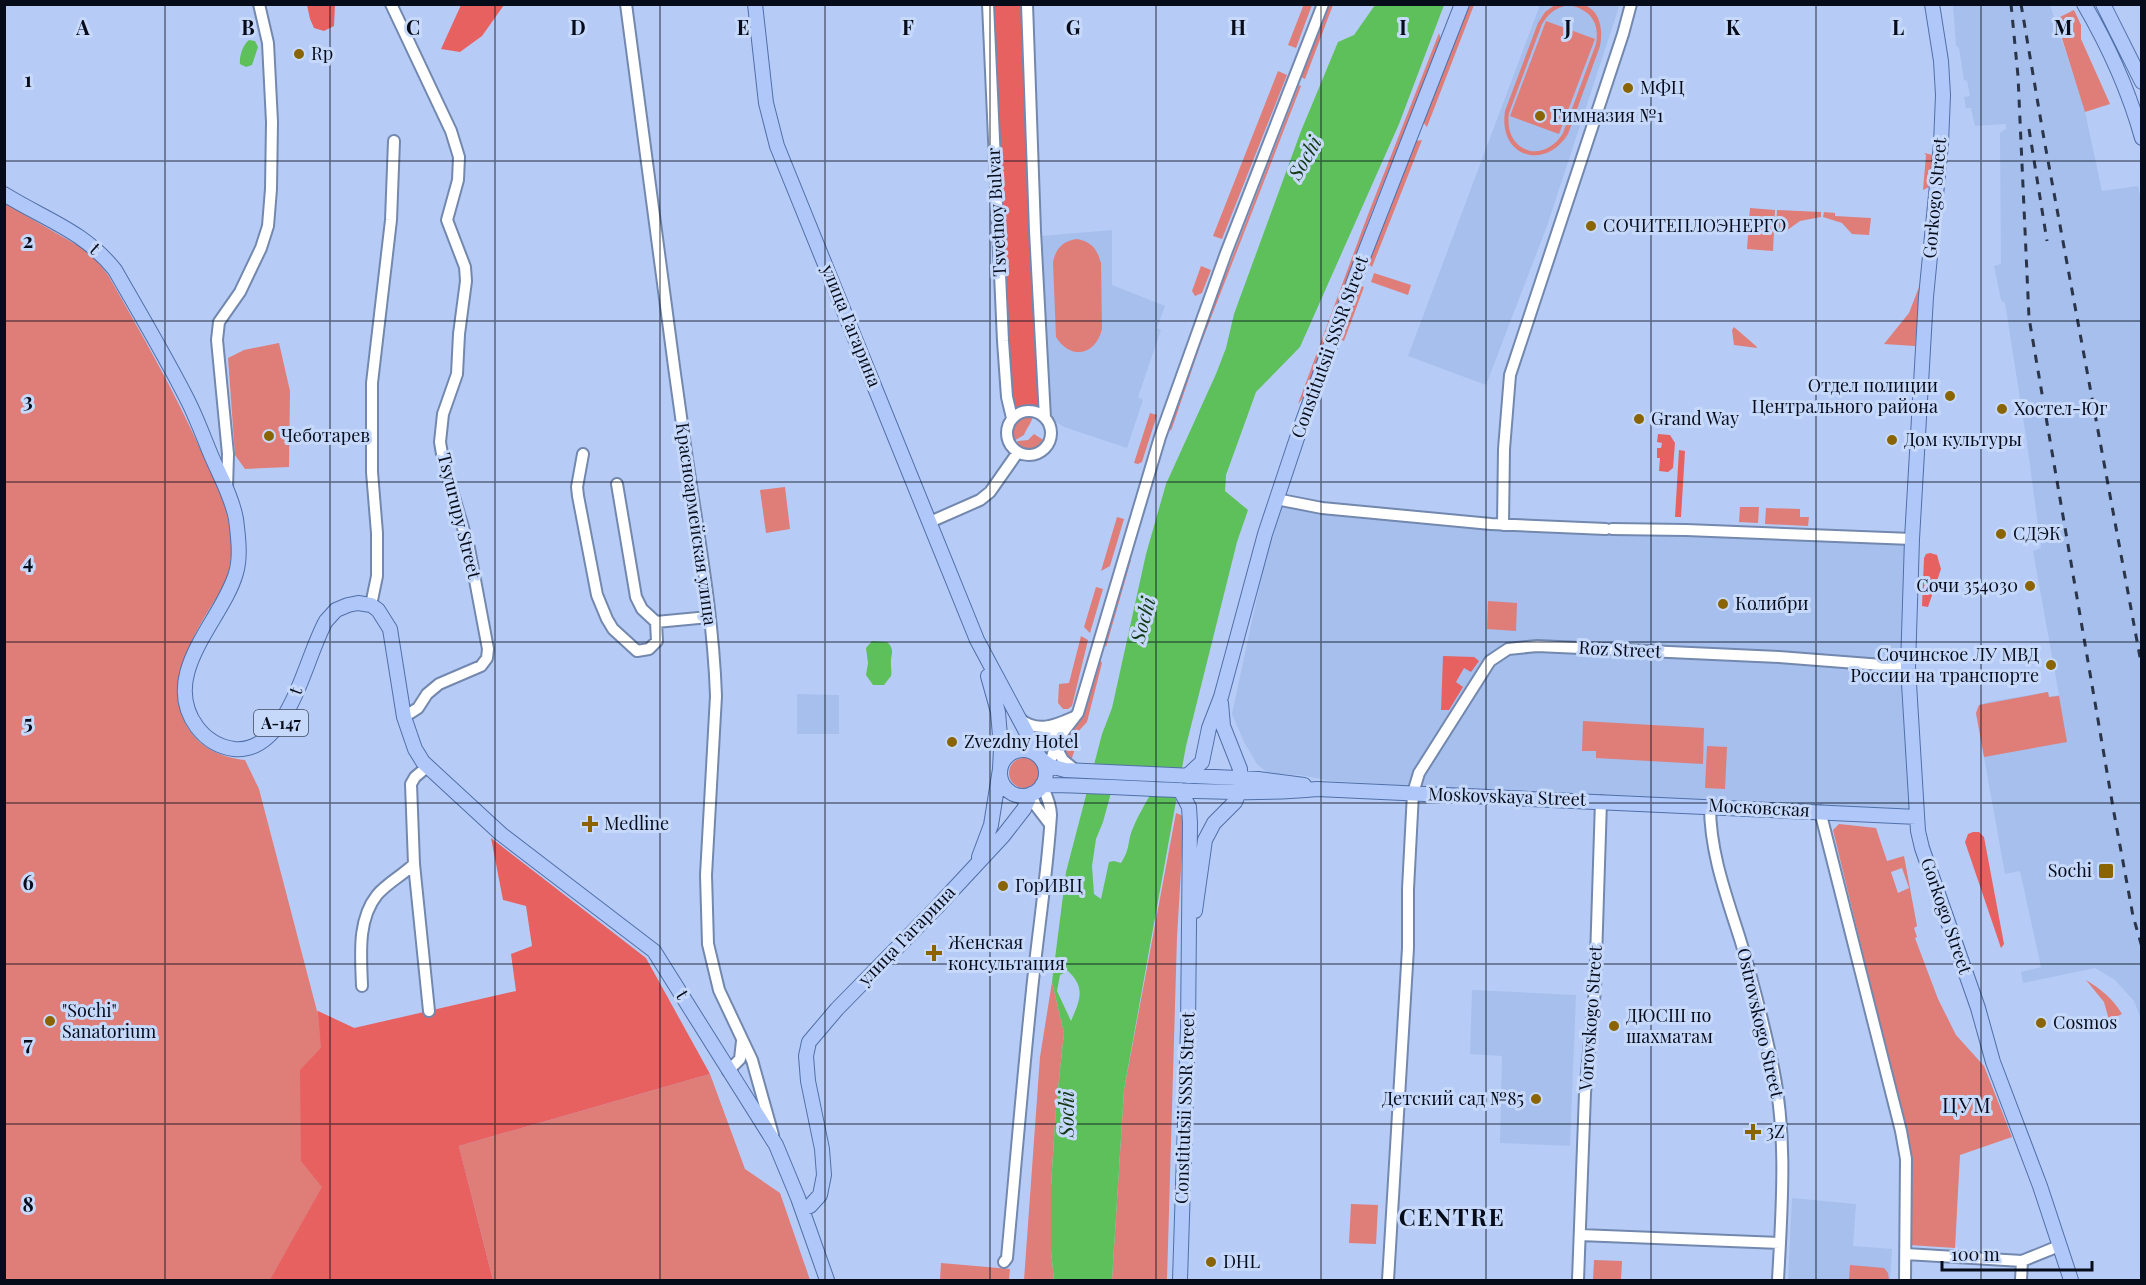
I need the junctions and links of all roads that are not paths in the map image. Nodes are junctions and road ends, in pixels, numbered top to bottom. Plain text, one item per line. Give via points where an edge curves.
1 (259, 4) edge
2 (391, 4) edge
3 (626, 4) edge
4 (754, 4) edge
5 (988, 4) edge
6 (1027, 4) edge
7 (1323, 4) edge
8 (1462, 4) edge
9 (1631, 4) edge
10 (1932, 4) edge
11 (2084, 4) edge
12 (2091, 4) edge
13 (2103, 4) edge
14 (2142, 82) edge
15 (2142, 110) edge
16 (2142, 138) edge
17 (394, 141) dead end
18 (4, 194) edge
19 (1012, 418) junction
20 (1045, 418) junction
21 (1018, 452) junction
22 (583, 454) dead end
23 (617, 484) dead end
24 (227, 491) junction
25 (1276, 499) junction
26 (930, 522) junction
27 (1503, 525) junction
28 (1912, 539) junction
29 (371, 605) junction
30 (709, 617) junction
31 (656, 622) junction
32 (977, 640) junction
33 (1908, 667) junction
34 (1221, 697) junction
35 (1017, 716) junction
36 (1077, 716) junction
37 (404, 717) junction
38 (1056, 747) junction
39 (1040, 763) junction
40 (427, 767) junction
41 (1000, 769) junction
42 (1075, 770) junction
43 (1185, 776) junction
44 (1240, 784) junction
45 (1180, 790) junction
46 (1413, 793) junction
47 (1030, 794) junction
48 (1601, 801) junction
49 (1710, 806) junction
50 (1820, 811) junction
51 (1917, 817) junction
52 (1049, 823) junction
53 (976, 863) junction
54 (414, 864) junction
55 (1190, 936) junction
56 (362, 986) dead end
57 (429, 1011) dead end
58 (742, 1041) junction
59 (725, 1066) junction
60 (776, 1145) junction
61 (802, 1209) junction
62 (1580, 1234) junction
63 (1780, 1243) junction
64 (2059, 1246) junction
65 (1906, 1254) junction
66 (2022, 1261) junction
67 (1004, 1262) dead end
68 (825, 1277) edge
69 (2071, 1279) edge
70 (1180, 1281) edge
71 (1388, 1281) edge
72 (1578, 1281) edge
73 (1778, 1281) edge
74 (1905, 1281) edge
75 (2021, 1281) edge

1 - 24 street via 268,43 271,189 266,236 217,331 228,454
2 - 37 street, Tsyurupy Street via 451,131 459,157 458,180 447,220 465,267 466,281 458,374 443,414 440,442 469,548 488,649 481,666 439,684 418,708
3 - 30 street, Красноармейская улица
4 - 26 main road, улица Гагарина via 766,103 777,146
5 - 19 street, Tsvetnoy Bulvar via 1003,341
6 - 20 street, Tsvetnoy Bulvar
7 - 36 street via 1226,253 1164,427
8 - 25 main road, Constitutsii SSSR Street via 1360,265
9 - 27 street via 1510,375
10 - 28 main road, Gorkogo Street via 1943,95
11 - 16 main road via 2118,70
12 - 15 main road
13 - 14 main road
17 - 29 street via 391,220 372,383 377,533
18 - 24 main road, t / А-147 via 88,242 115,270 187,399
19 - 20 street via 1028,411
19 - 21 street via 1006,435
20 - 21 street via 1051,436 1044,449 1032,455
21 - 26 street via 980,500
22 - 31 street via 578,496 602,610 613,629 641,652 657,641
23 - 31 street via 636,597
24 - 29 main road, t / А-147 via 236,518 237,572 200,639 187,681 187,707 205,737 225,748 241,749 270,736 286,716 326,621 336,610 348,605
25 - 27 street via 1322,508
25 - 34 main road, Constitutsii SSSR Street
26 - 32 main road, улица Гагарина
27 - 28 street
28 - 33 main road, Gorkogo Street
29 - 37 main road, t via 390,629
30 - 31 street
30 - 58 street, Красноармейская улица via 716,696 706,875 707,934 712,969
32 - 35 main road
32 - 41 main road via 998,712
33 - 46 street, Roz Street via 1537,646 1508,649 1490,661 1419,773
33 - 51 main road, Gorkogo Street
34 - 43 main road via 1202,762
34 - 44 main road via 1223,726 1240,769
35 - 36 street via 1027,724 1046,728
35 - 39 main road
36 - 38 street via 1062,732
36 - 39 street
37 - 40 main road, t via 415,749
38 - 39 street
38 - 42 street
39 - 41 main road via 1009,754
39 - 42 main road
39 - 45 main road via 1071,784
39 - 47 main road
39 - 52 street via 1049,801
40 - 54 street via 411,784
40 - 59 main road, t via 501,834 654,951
41 - 47 main road via 1006,788 1017,795
41 - 53 main road via 989,833
42 - 43 main road
43 - 44 main road
44 - 45 main road
44 - 46 main road, Moskovskaya Street via 1296,791
44 - 55 main road via 1235,802 1214,823 1205,840
45 - 55 main road via 1190,814
46 - 48 main road, Moskovskaya Street
46 - 71 street, Roz Street
47 - 52 street
47 - 53 main road via 1024,809 1003,836
48 - 49 main road, Московская
48 - 62 street, Vorovskogo Street via 1595,990 1585,1093
49 - 50 main road, Московская
49 - 63 street, Ostrovskogo Street via 1717,866 1772,1059 1782,1136
50 - 51 main road, Московская
50 - 65 street via 1901,1131
51 - 64 main road, Gorkogo Street via 1922,848
52 - 67 street
53 - 61 main road, улица Гагарина via 809,1042 808,1081 824,1176 820,1195
54 - 56 street via 378,893 369,907 363,926
54 - 57 street
55 - 70 main road, Constitutsii SSSR Street
58 - 59 street via 740,1059
58 - 60 street, Красноармейская улица via 752,1060
59 - 60 main road, t
60 - 61 main road, t
61 - 68 main road, t
62 - 63 street
62 - 72 street, Vorovskogo Street
63 - 73 street, Ostrovskogo Street
64 - 66 street
64 - 69 main road, Gorkogo Street
65 - 66 street
65 - 74 street
66 - 75 street

